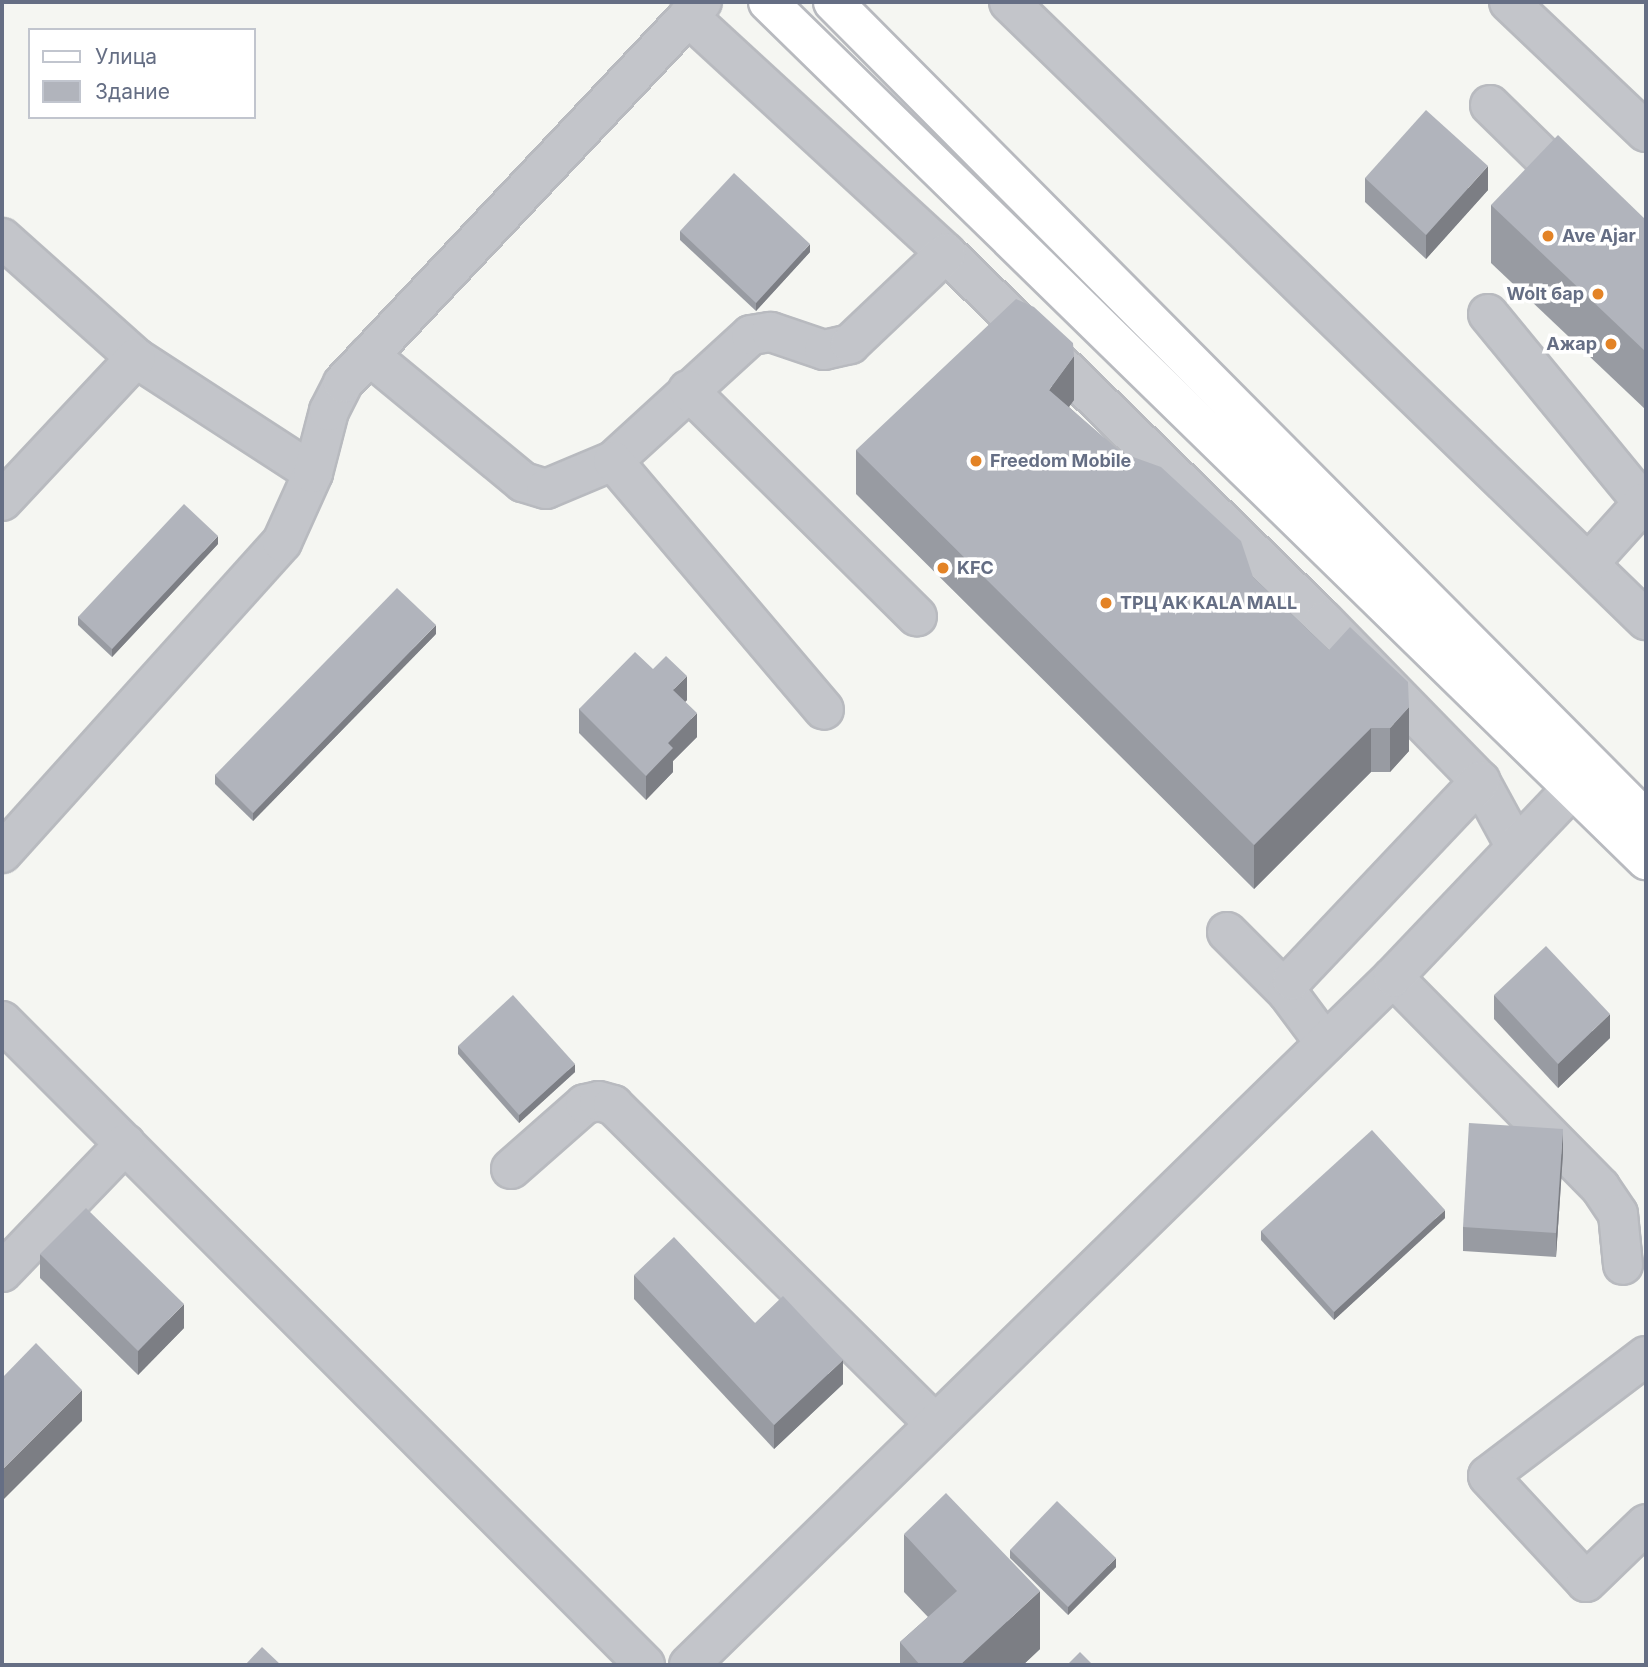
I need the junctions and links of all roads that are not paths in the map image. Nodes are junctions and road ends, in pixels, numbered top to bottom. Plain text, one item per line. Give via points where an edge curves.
1 (768, 2) edge
2 (833, 2) edge
3 (1009, 2) edge
4 (1509, 2) edge
5 (695, 9) edge
6 (1490, 105) dead end
7 (1646, 132) edge
8 (2, 238) edge
9 (946, 253) junction
10 (1646, 258) edge
11 (1488, 314) dead end
12 (369, 355) junction
13 (136, 358) junction
14 (688, 390) junction
15 (613, 461) junction
16 (313, 473) junction
17 (2, 501) edge
18 (1589, 563) junction
19 (917, 617) dead end
20 (1646, 620) edge
21 (824, 710) dead end
22 (1582, 779) junction
23 (1480, 781) junction
24 (1642, 836) edge
25 (1516, 847) junction
26 (2, 853) edge
27 (1227, 932) dead end
28 (1392, 977) junction
29 (1287, 992) junction
30 (2, 1021) edge
31 (1325, 1043) junction
32 (125, 1144) junction
33 (511, 1169) dead end
34 (1623, 1265) dead end
35 (2, 1272) edge
36 (1646, 1356) edge
37 (934, 1423) junction
38 (1646, 1524) edge
39 (645, 1665) edge
40 (689, 1665) edge

1 - 22 main road
2 - 22 main road
3 - 18 street
4 - 7 street
5 - 9 street
5 - 12 street
6 - 10 street
8 - 13 street
9 - 14 street via 850,344 824,350 762,331 751,335
9 - 23 street via 1325,621
11 - 18 street via 1643,503
12 - 15 street via 535,488 546,489
12 - 16 street via 343,383 329,411
13 - 16 street
13 - 17 street
14 - 15 street
14 - 19 street
15 - 21 street
16 - 26 street via 282,542
18 - 20 street
22 - 24 main road
22 - 25 street
23 - 25 street
23 - 29 street via 1303,967
25 - 28 street
27 - 29 street
28 - 31 street
28 - 34 street via 1600,1187 1618,1214
29 - 31 street
30 - 32 street
31 - 37 street
32 - 35 street
32 - 39 street
33 - 37 street via 585,1104 614,1105
36 - 38 street via 1488,1476 1586,1582
37 - 40 street

